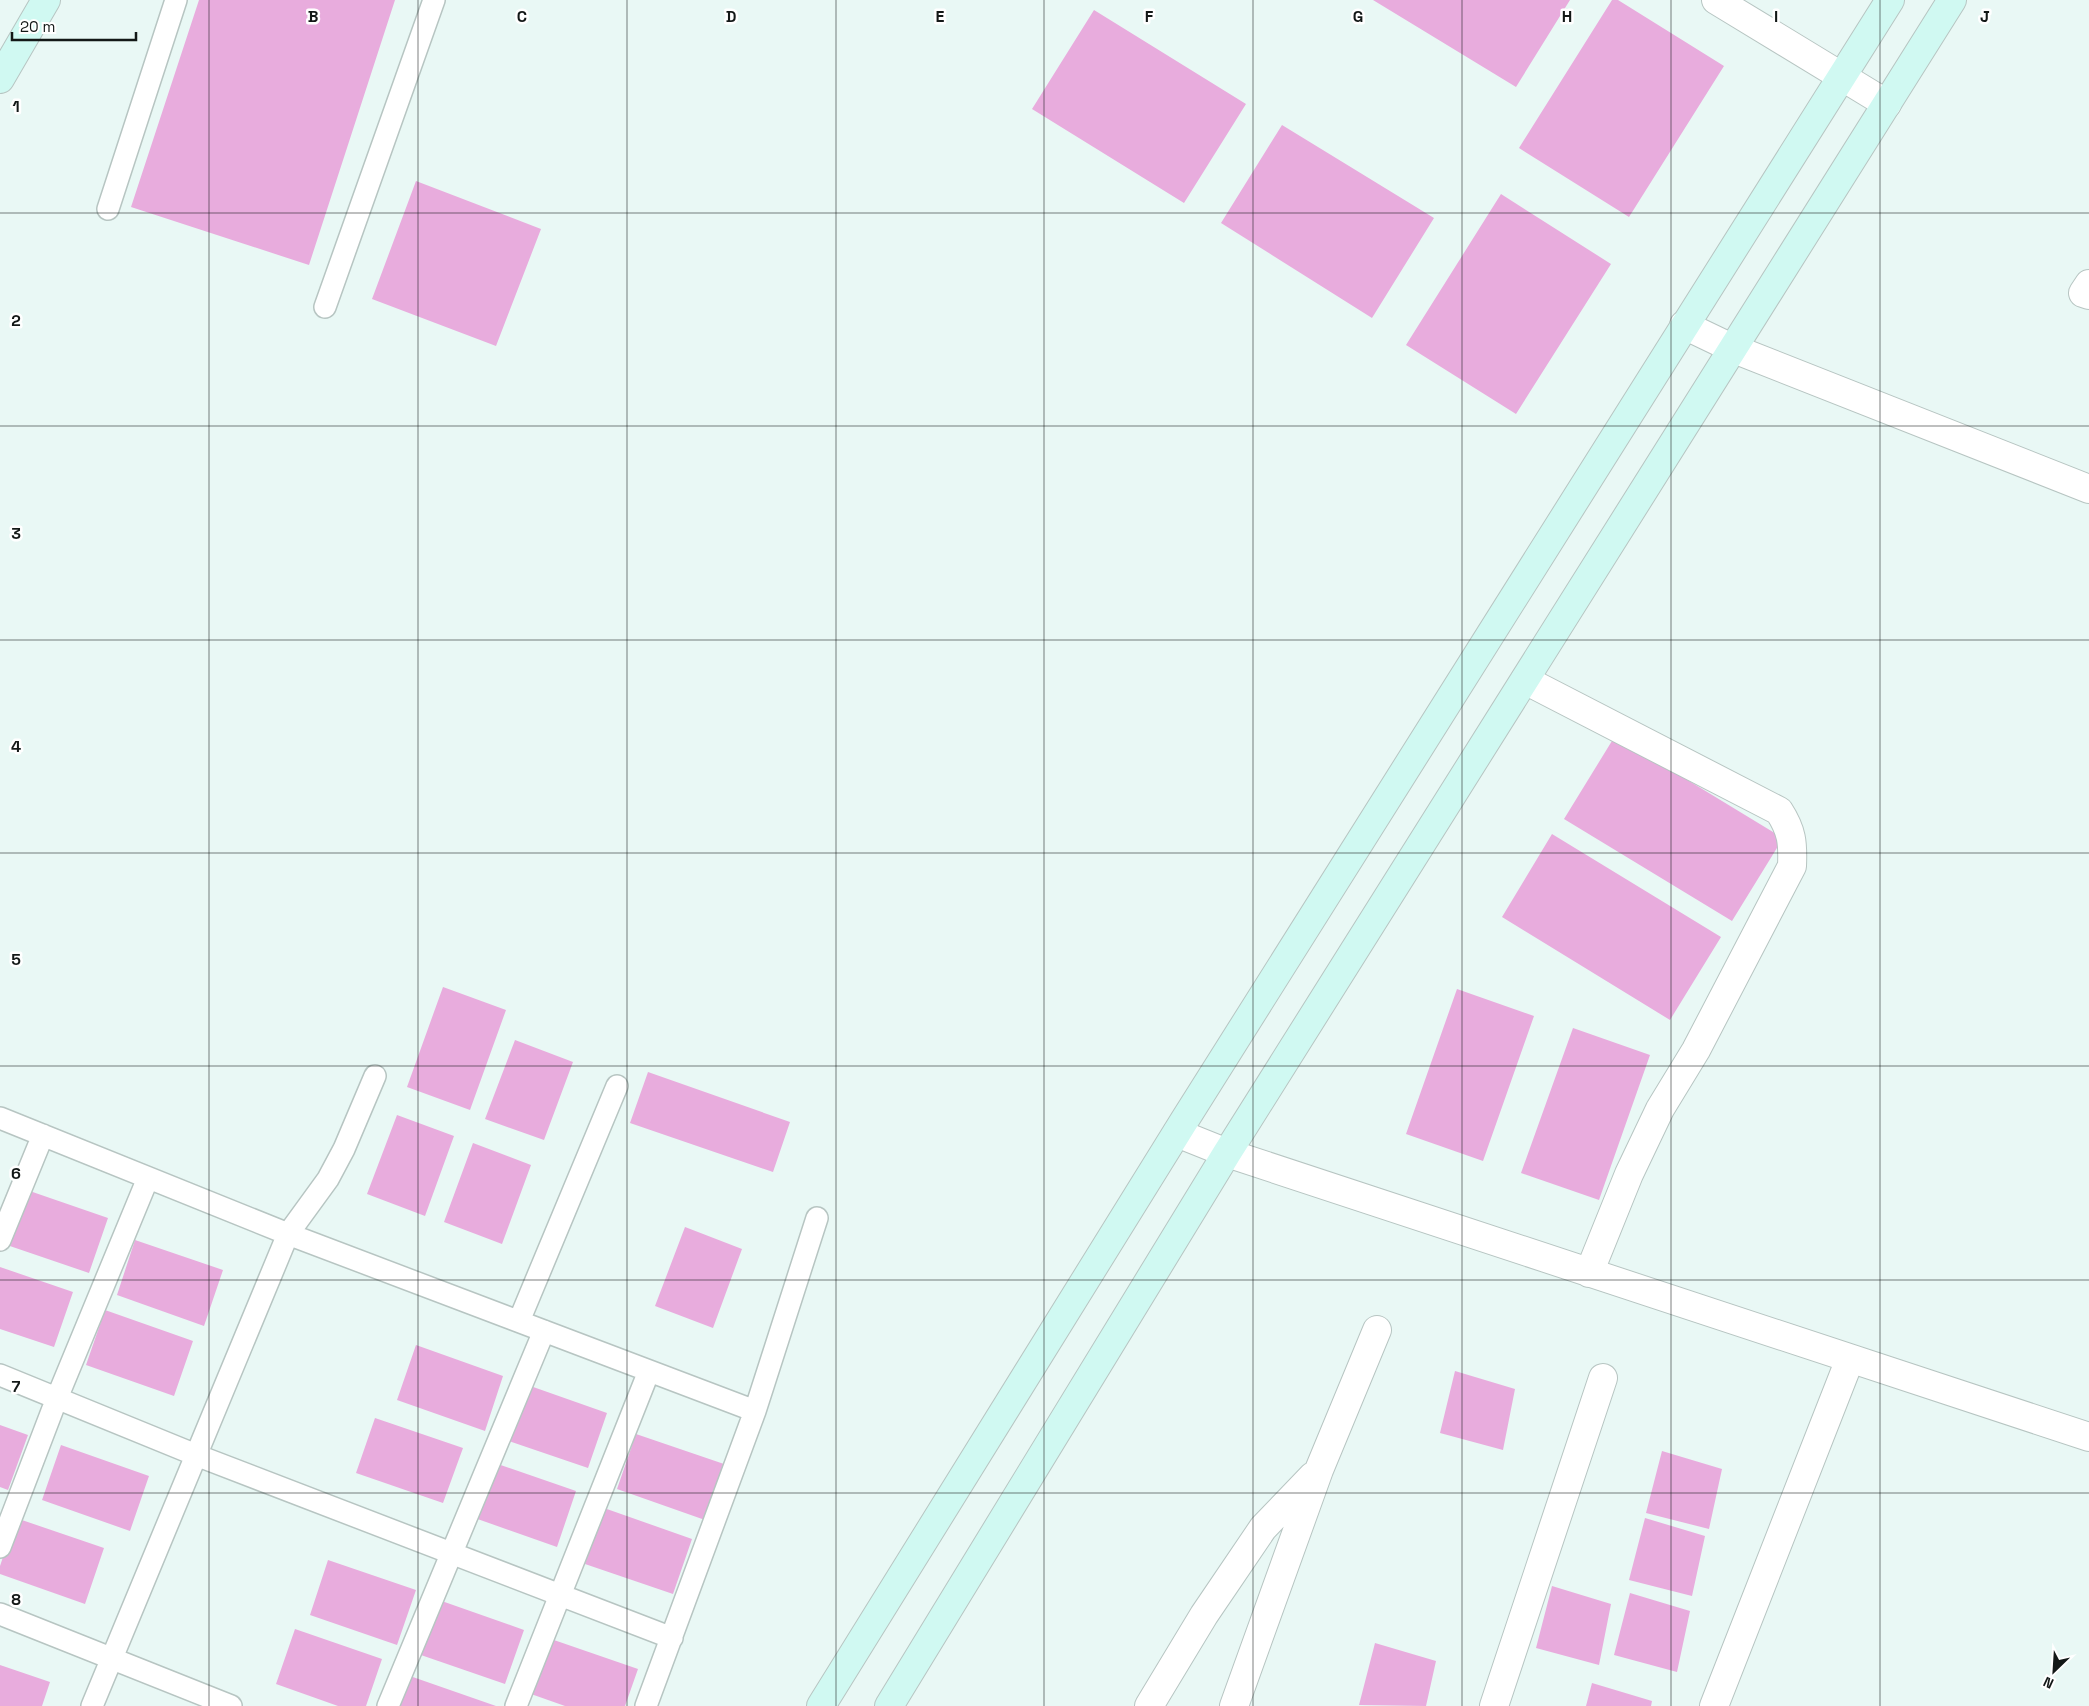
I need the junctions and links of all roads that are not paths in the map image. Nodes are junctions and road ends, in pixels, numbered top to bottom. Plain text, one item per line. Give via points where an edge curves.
1 (46, 0) edge
2 (176, 0) edge
3 (434, 0) edge
4 (1716, 0) edge
5 (1890, 0) edge
6 (1952, 0) edge
7 (1842, 76) junction
8 (0, 79) edge
9 (1887, 104) junction
10 (108, 209) dead end
11 (2089, 284) edge
12 (2089, 295) edge
13 (325, 307) dead end
14 (1684, 325) junction
15 (1734, 349) junction
16 (2089, 489) edge
17 (1525, 680) junction
18 (375, 1076) dead end
19 (617, 1086) dead end
20 (0, 1118) edge
21 (1177, 1133) junction
22 (43, 1135) junction
23 (1226, 1153) junction
24 (148, 1178) junction
25 (817, 1218) dead end
26 (288, 1234) junction
27 (0, 1240) edge
28 (1589, 1273) junction
29 (519, 1322) junction
30 (1377, 1330) dead end
31 (544, 1331) junction
32 (1850, 1359) junction
33 (649, 1371) junction
34 (0, 1375) edge
35 (1604, 1378) dead end
36 (57, 1398) junction
37 (755, 1411) junction
38 (2089, 1437) edge
39 (196, 1455) junction
40 (1320, 1470) junction
41 (0, 1547) edge
42 (453, 1554) junction
43 (560, 1596) junction
44 (0, 1614) edge
45 (672, 1638) junction
46 (111, 1659) junction
47 (92, 1706) edge
48 (231, 1706) edge
49 (388, 1706) edge
50 (516, 1706) edge
51 (646, 1706) edge
52 (821, 1706) edge
53 (889, 1706) edge
54 (1150, 1706) edge
55 (1234, 1706) edge
56 (1494, 1706) edge
57 (1714, 1706) edge

1 - 8 street
2 - 10 lane
3 - 13 lane
4 - 7 street
5 - 7 street
6 - 9 street
7 - 9 street
7 - 14 street
9 - 15 street
11 - 12 street via 2083,293
14 - 15 street
14 - 21 street
15 - 16 street
15 - 17 street
17 - 23 street
17 - 28 street via 1779,811 1789,826 1793,848 1792,866 1696,1050 1660,1108
18 - 26 lane via 328,1179
19 - 29 lane
20 - 22 lane
21 - 23 street
21 - 52 street
22 - 24 lane
22 - 27 lane
23 - 28 street
23 - 53 street
24 - 26 lane
24 - 36 lane
25 - 37 lane
26 - 29 lane
26 - 39 lane
28 - 32 street
29 - 31 lane
30 - 40 street
31 - 33 lane
31 - 42 lane
32 - 38 street
32 - 57 street
33 - 37 lane
33 - 43 lane
34 - 36 lane
35 - 56 street
36 - 39 lane
36 - 41 lane
37 - 45 lane
39 - 42 lane
39 - 46 lane
40 - 54 street via 1263,1528 1204,1615
40 - 55 street
42 - 43 lane
42 - 49 lane
43 - 45 lane
43 - 50 lane
44 - 46 lane
45 - 51 lane
46 - 47 lane
46 - 48 lane

